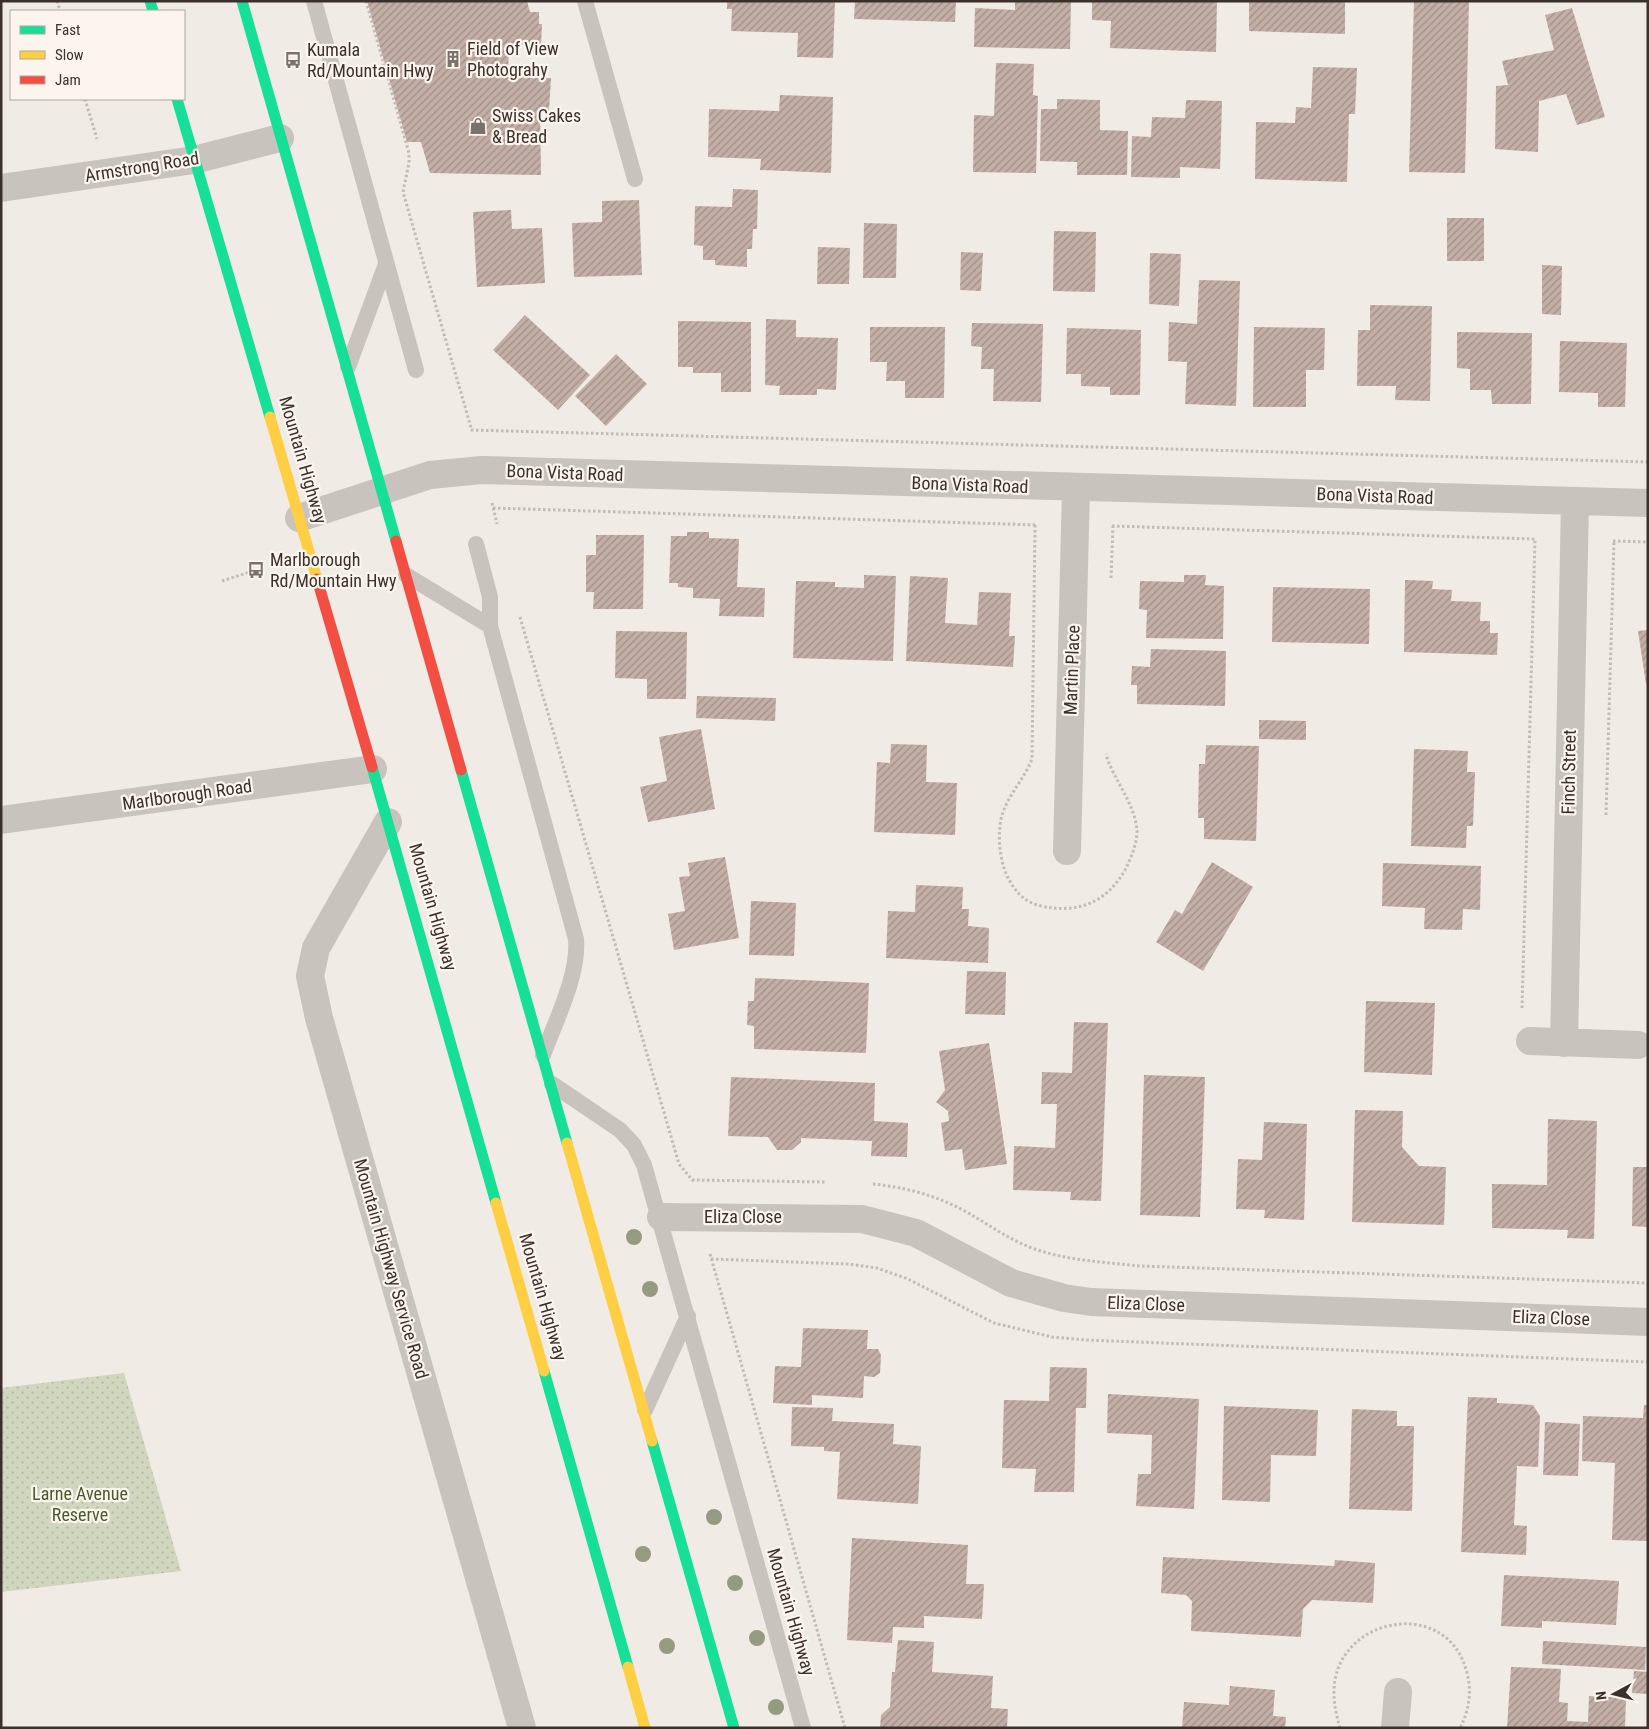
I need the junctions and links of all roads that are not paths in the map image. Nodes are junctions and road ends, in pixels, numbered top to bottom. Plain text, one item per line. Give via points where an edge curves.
1 (242, 1) edge
2 (314, 1) edge
3 (585, 1) edge
4 (177, 100) edge
5 (280, 138) junction
6 (194, 160) junction
7 (635, 179) dead end
8 (1, 188) edge
9 (386, 264) junction
10 (347, 369) junction
11 (416, 370) dead end
12 (1076, 488) junction
13 (382, 489) junction
14 (1575, 502) junction
15 (1648, 504) edge
16 (299, 518) junction
17 (476, 544) dead end
18 (406, 575) junction
19 (490, 626) junction
20 (373, 769) junction
21 (1, 820) edge
22 (388, 822) junction
23 (1067, 851) dead end
24 (1525, 1029) road end
25 (1564, 1043) junction
26 (1638, 1046) dead end
27 (543, 1054) junction
28 (552, 1084) junction
29 (660, 1217) junction
30 (688, 1316) junction
31 (1648, 1322) edge
32 (645, 1410) junction
33 (1398, 1692) dead end
34 (522, 1728) edge
35 (645, 1728) edge
36 (734, 1728) edge
37 (803, 1728) edge
38 (1395, 1728) edge

1 - 5 main road
2 - 9 lane
3 - 7 lane
4 - 6 main road, Mountain Highway
5 - 6 street, Armstrong Road
5 - 10 main road
6 - 8 street, Armstrong Road
6 - 16 main road, Mountain Highway
9 - 10 lane
9 - 11 lane
10 - 13 main road
12 - 13 street, Bona Vista Road via 482,470 443,472
12 - 14 street, Bona Vista Road
12 - 23 street, Martin Place
13 - 16 street, Bona Vista Road
13 - 18 main road
14 - 15 street, Bona Vista Road
14 - 25 street, Finch Street
16 - 20 main road, Mountain Highway
17 - 19 lane via 490,597
18 - 19 lane
18 - 27 main road
19 - 27 lane via 578,954
20 - 21 street, Marlborough Road
20 - 22 main road, Mountain Highway
22 - 34 street, Mountain Highway Service Road via 316,948 310,976
22 - 35 main road, Mountain Highway
24 - 25 street
25 - 26 street
27 - 28 main road
28 - 29 lane, Mountain Highway via 620,1130 634,1145 644,1165
28 - 32 main road
29 - 30 lane, Mountain Highway
29 - 31 street, Eliza Close via 862,1219 916,1233 1011,1283 1090,1302
30 - 32 lane
30 - 37 lane, Mountain Highway
32 - 36 main road
33 - 38 street

